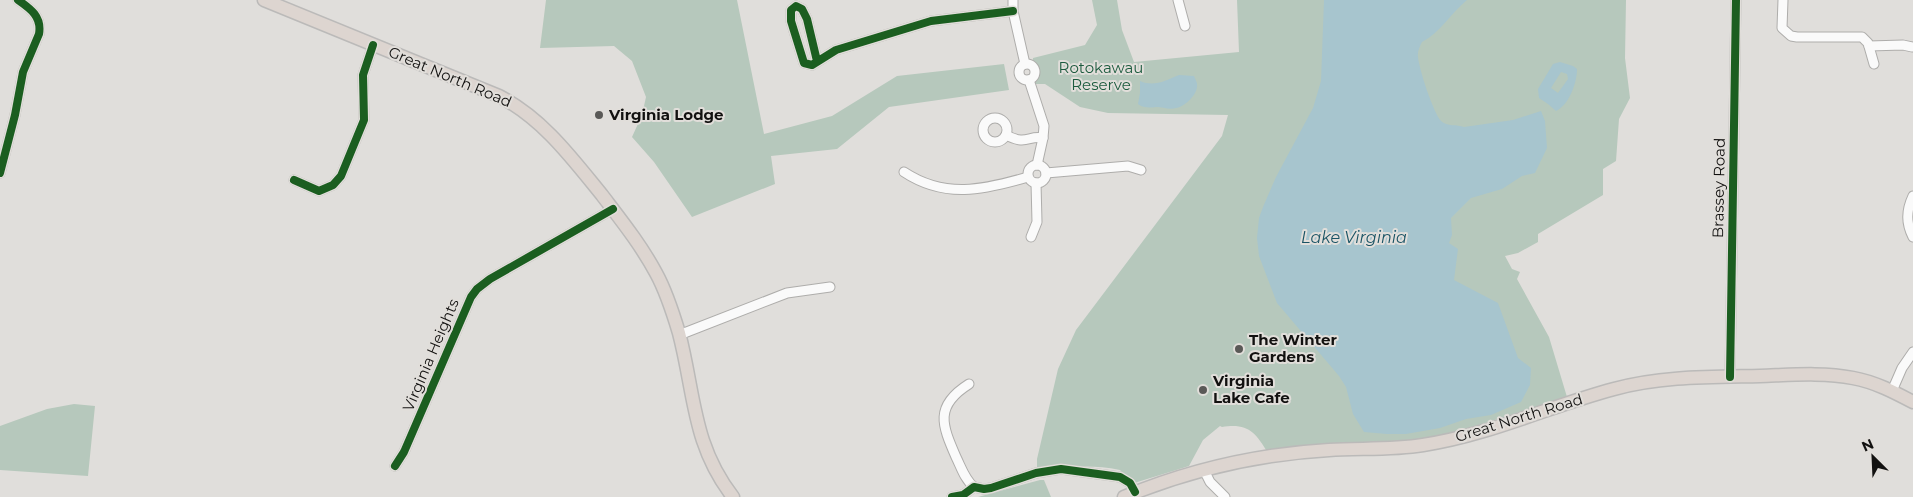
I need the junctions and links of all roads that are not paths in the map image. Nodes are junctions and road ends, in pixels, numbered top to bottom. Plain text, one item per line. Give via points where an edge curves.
1 (18, 0) edge
2 (264, 0) edge
3 (1013, 0) edge
4 (1178, 0) edge
5 (1736, 0) edge
6 (1783, 0) edge
7 (1013, 11) junction
8 (1185, 26) dead end
9 (373, 45) junction
10 (1869, 46) junction
11 (1912, 47) edge
12 (799, 49) junction
13 (816, 56) junction
14 (1874, 64) dead end
15 (1006, 135) dead end
16 (1043, 138) junction
17 (1037, 164) junction
18 (1141, 170) dead end
19 (0, 172) edge
20 (904, 172) dead end
21 (1046, 173) junction
22 (1028, 177) junction
23 (294, 180) dead end
24 (1036, 183) junction
25 (1913, 196) edge
26 (613, 209) junction
27 (1031, 237) dead end
28 (1913, 237) edge
29 (830, 287) dead end
30 (679, 334) junction
31 (1913, 352) edge
32 (1730, 377) junction
33 (969, 384) dead end
34 (1892, 391) junction
35 (1913, 402) edge
36 (394, 466) dead end
37 (1204, 470) junction
38 (974, 487) junction
39 (1130, 495) edge
40 (733, 497) edge
41 (952, 497) edge
42 (1225, 497) edge

1 - 19 street via 38,17 40,29 23,72
2 - 9 highway, Great North Road
3 - 7 street
4 - 8 street
5 - 32 street, Brassey Road
6 - 10 street via 1782,28 1791,36 1862,37
7 - 13 street via 931,21
7 - 16 street via 1025,64 1019,70 1020,76 1029,80 1043,120
9 - 23 street via 363,75 364,120 340,176 333,185 319,191
9 - 26 highway, Great North Road via 518,106 554,137
10 - 11 street
10 - 14 street
12 - 13 street
12 - 13 street via 804,63 812,65
12 - 13 street via 791,21 791,10 796,6 807,18
15 - 16 street via 1017,140
16 - 17 street
17 - 21 street
17 - 22 street via 1029,169
18 - 21 street via 1128,166
20 - 22 street via 923,184 962,191
21 - 24 street via 1043,180
22 - 24 street
24 - 27 street via 1037,222
25 - 28 street via 1908,224
26 - 30 highway, Great North Road via 657,274
26 - 36 street, Virginia Heights via 477,289 404,452
29 - 30 street via 787,293
30 - 40 highway, Great North Road via 696,422 717,475
31 - 34 street
32 - 34 highway, Great North Road via 1842,376 1875,383
32 - 37 highway, Great North Road via 1660,379 1637,383 1503,425 1424,445 1307,452
33 - 38 street via 960,389 947,405 943,424 964,475
34 - 35 highway, Great North Road
37 - 39 highway, Great North Road
37 - 42 street via 1210,482
38 - 39 street via 991,488 1036,473 1061,469 1120,477 1130,482
38 - 41 street via 963,496

